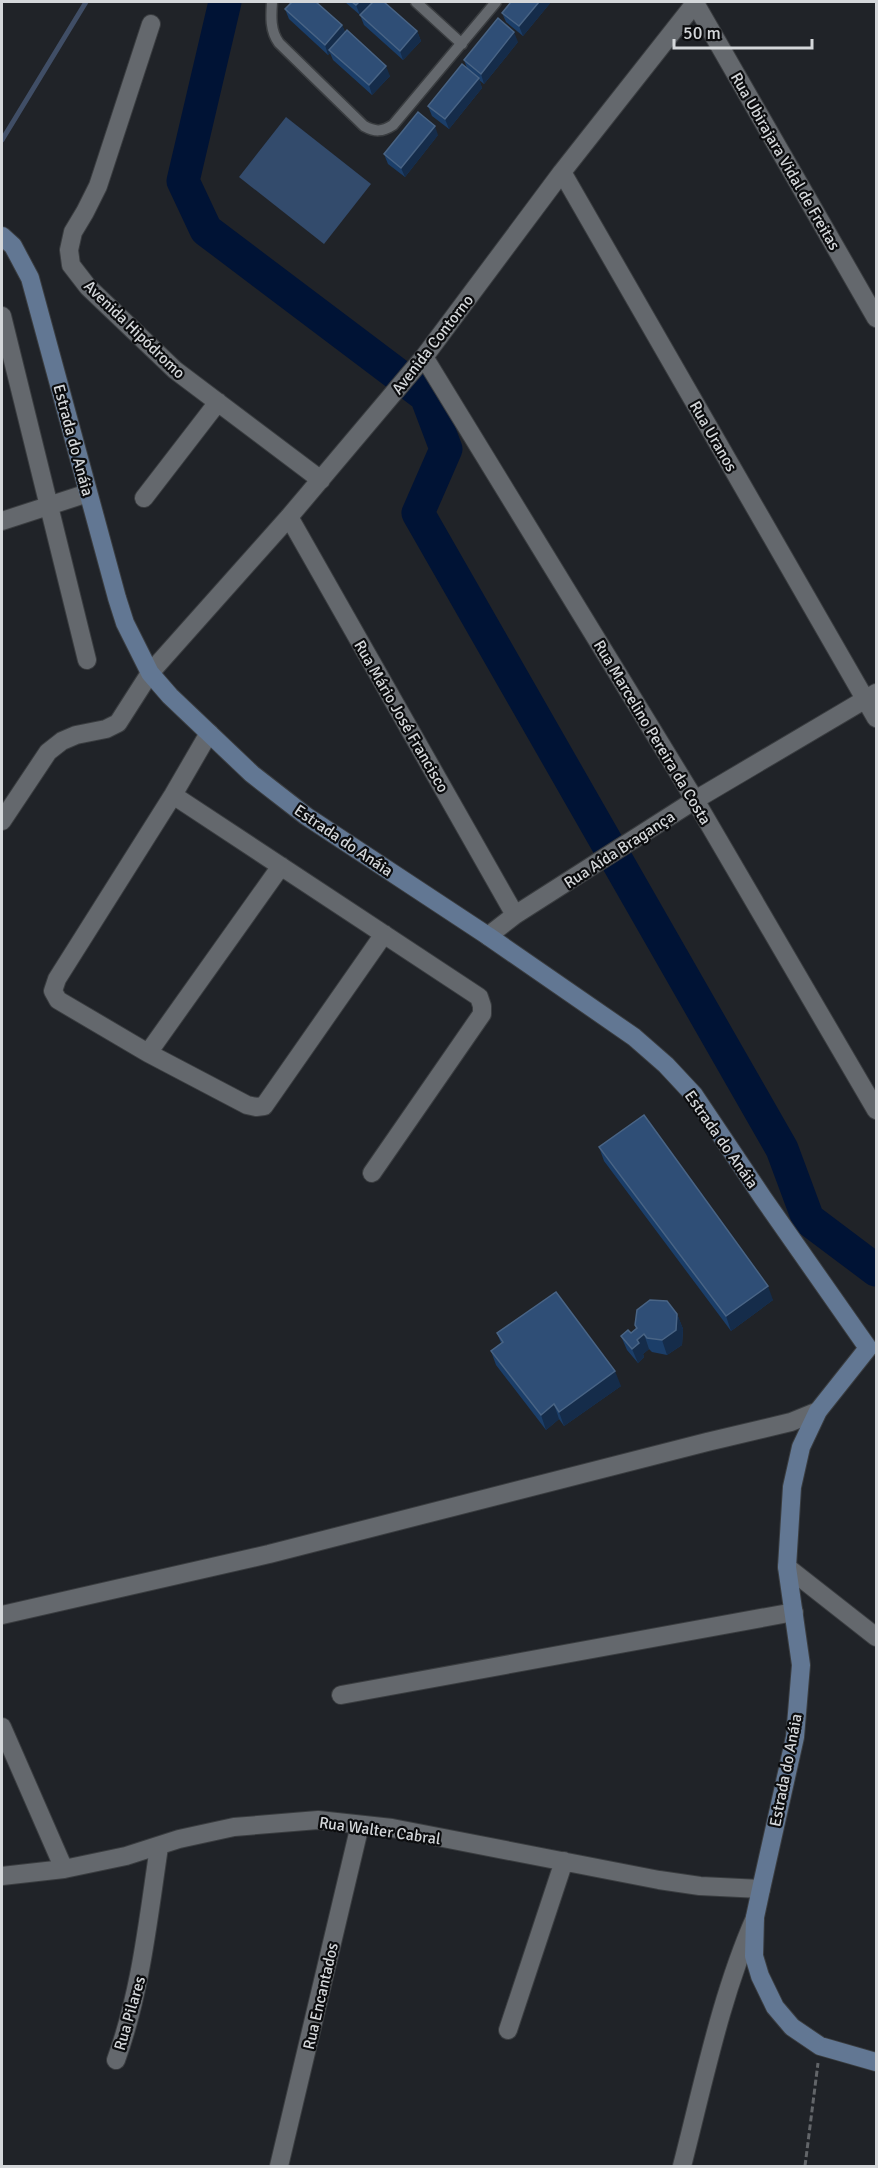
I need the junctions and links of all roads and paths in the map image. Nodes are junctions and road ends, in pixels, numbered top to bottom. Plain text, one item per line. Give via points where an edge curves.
1 (272, 2) edge
2 (416, 2) edge
3 (496, 2) edge
4 (696, 2) edge
5 (151, 24) dead end
6 (462, 44) junction
7 (562, 172) junction
8 (2, 236) edge
9 (2, 316) edge
10 (876, 318) edge
11 (422, 360) junction
12 (218, 402) junction
13 (321, 480) junction
14 (88, 493) junction
15 (144, 498) dead end
16 (49, 506) junction
17 (289, 518) junction
18 (2, 521) edge
19 (87, 660) dead end
20 (150, 673) junction
21 (871, 696) edge
22 (876, 718) edge
23 (209, 733) junction
24 (173, 795) junction
25 (695, 800) junction
26 (2, 821) edge
27 (282, 866) junction
28 (515, 915) junction
29 (384, 934) junction
30 (488, 936) junction
31 (148, 1053) junction
32 (876, 1110) edge
33 (372, 1173) dead end
34 (872, 1351) edge
35 (818, 1412) junction
36 (787, 1567) junction
37 (794, 1612) junction
38 (2, 1615) edge
39 (876, 1637) edge
40 (341, 1695) dead end
41 (2, 1727) edge
42 (360, 1825) junction
43 (159, 1847) junction
44 (564, 1861) junction
45 (64, 1869) junction
46 (2, 1876) edge
47 (760, 1889) junction
48 (755, 1917) junction
49 (508, 2030) dead end
50 (820, 2046) junction
51 (116, 2060) dead end
52 (876, 2062) edge
53 (279, 2166) edge
54 (682, 2166) edge
55 (805, 2166) edge

1 - 6 lane via 272,26 279,43 373,131 393,125
2 - 6 lane
3 - 6 lane
4 - 7 street, Avenida Contorno
4 - 10 street, Rua Ubirajara Vidal de Freitas
5 - 12 street, Avenida Hipódromo via 98,186 73,232 71,266 175,370
7 - 11 street, Avenida Contorno
7 - 21 street, Rua Uranos
8 - 14 street, Estrada do Anáia via 13,246 30,278
9 - 16 street
11 - 13 street, Avenida Contorno
11 - 25 street, Rua Marcelino Pereira da Costa
12 - 13 street, Avenida Hipódromo
12 - 15 street
13 - 17 street, Avenida Contorno
14 - 16 street
14 - 20 street, Estrada do Anáia via 124,623
16 - 18 street
16 - 19 street
17 - 20 street, Avenida Contorno
17 - 28 street, Rua Mário José Francisco
20 - 23 street, Estrada do Anáia
20 - 26 street, Avenida Contorno via 118,723 76,735 48,752
21 - 22 street, Rua Uranos
21 - 25 street, Rua Aída Bragança
23 - 24 street
23 - 30 street, Estrada do Anáia via 252,774 306,816
24 - 27 street
24 - 31 street via 53,991 58,1000
25 - 28 street, Rua Aída Bragança
25 - 32 street, Rua Marcelino Pereira da Costa
27 - 29 street
27 - 31 street
28 - 30 street, Rua Aída Bragança
29 - 31 street via 264,1106 247,1105
29 - 33 street via 479,997 483,1006 482,1014
30 - 34 street, Estrada do Anáia via 634,1037 694,1095
34 - 35 street, Estrada do Anáia
35 - 36 street, Estrada do Anáia via 801,1447 792,1488
35 - 38 street via 269,1554
36 - 37 street, Estrada do Anáia
36 - 39 street
37 - 40 street
37 - 47 street, Estrada do Anáia via 801,1665 795,1737
41 - 45 street
42 - 43 street, Rua Walter Cabral via 318,1820 234,1827
42 - 44 street, Rua Walter Cabral
42 - 53 street, Rua Encantados
43 - 45 street, Rua Walter Cabral
43 - 51 street, Rua Pilares via 142,1966
44 - 47 street, Rua Walter Cabral via 690,1885
44 - 49 street
45 - 46 street, Rua Walter Cabral
47 - 48 street, Estrada do Anáia
48 - 50 street, Estrada do Anáia via 754,1956 770,1996 792,2026
48 - 54 street via 725,2002
50 - 52 street, Estrada do Anáia
50 - 55 path

